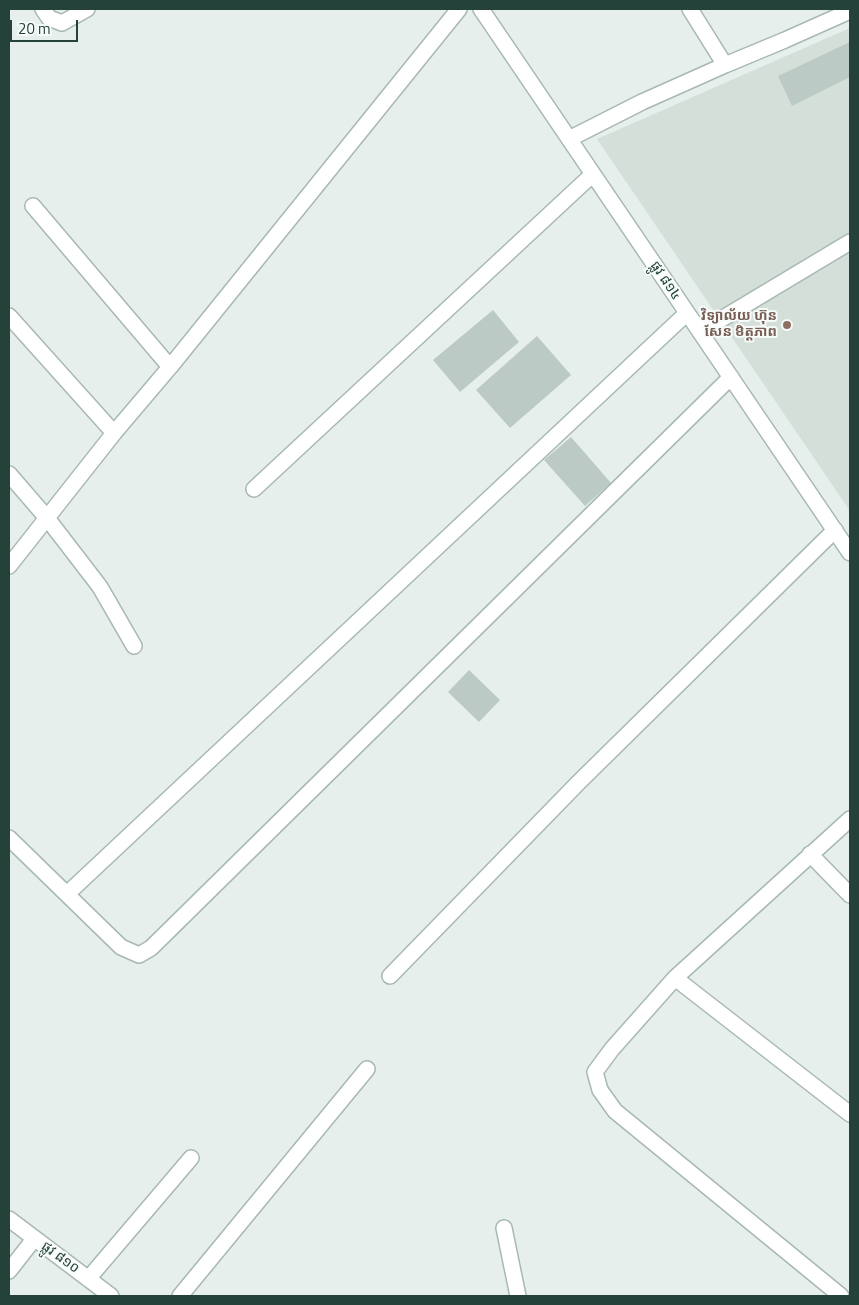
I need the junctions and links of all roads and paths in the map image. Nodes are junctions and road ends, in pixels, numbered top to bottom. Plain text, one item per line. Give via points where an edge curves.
1 (43, 9) edge
2 (86, 9) edge
3 (460, 9) edge
4 (481, 9) edge
5 (690, 9) edge
6 (850, 11) edge
7 (725, 64) junction
8 (569, 139) junction
9 (593, 174) junction
10 (33, 206) dead end
11 (850, 242) edge
12 (687, 312) junction
13 (9, 316) edge
14 (700, 332) junction
15 (170, 367) junction
16 (731, 377) junction
17 (114, 433) junction
18 (9, 474) edge
19 (254, 489) dead end
20 (47, 518) junction
21 (835, 530) junction
22 (850, 552) edge
23 (9, 566) edge
24 (134, 646) dead end
25 (850, 819) edge
26 (9, 838) edge
27 (810, 854) junction
28 (67, 894) junction
29 (850, 895) edge
30 (390, 976) dead end
31 (675, 978) junction
32 (367, 1069) dead end
33 (850, 1114) edge
34 (191, 1158) dead end
35 (9, 1220) edge
36 (504, 1228) dead end
37 (34, 1239) junction
38 (9, 1271) edge
39 (88, 1279) junction
40 (111, 1296) edge
41 (180, 1296) edge
42 (518, 1296) edge
43 (841, 1296) edge

1 - 2 street via 49,18 62,23
3 - 15 street
4 - 8 street, ផ្លូវ ៨១៤
5 - 7 street
6 - 7 street
7 - 8 street
8 - 9 street, ផ្លូវ ៨១៤
9 - 12 street, ផ្លូវ ៨១៤
9 - 19 street
10 - 15 street
11 - 14 street
12 - 14 street, ផ្លូវ ៨១៤
12 - 28 street
13 - 17 street
14 - 16 street, ផ្លូវ ៨១៤
15 - 17 street
16 - 21 street, ផ្លូវ ៨១៤
16 - 28 street via 151,948 138,955 121,947
17 - 20 street
18 - 20 street
20 - 23 street
20 - 24 street via 100,587
21 - 22 street, ផ្លូវ ៨១៤
21 - 30 street via 579,782
25 - 27 street
26 - 28 street
27 - 29 street
27 - 31 street
31 - 33 street
31 - 43 street via 595,1072 600,1090 615,1111
32 - 41 street
34 - 39 street
35 - 37 street, ផ្លូវ ៨១០
36 - 42 street
37 - 38 street
37 - 39 street, ផ្លូវ ៨១០
39 - 40 street, ផ្លូវ ៨១០

